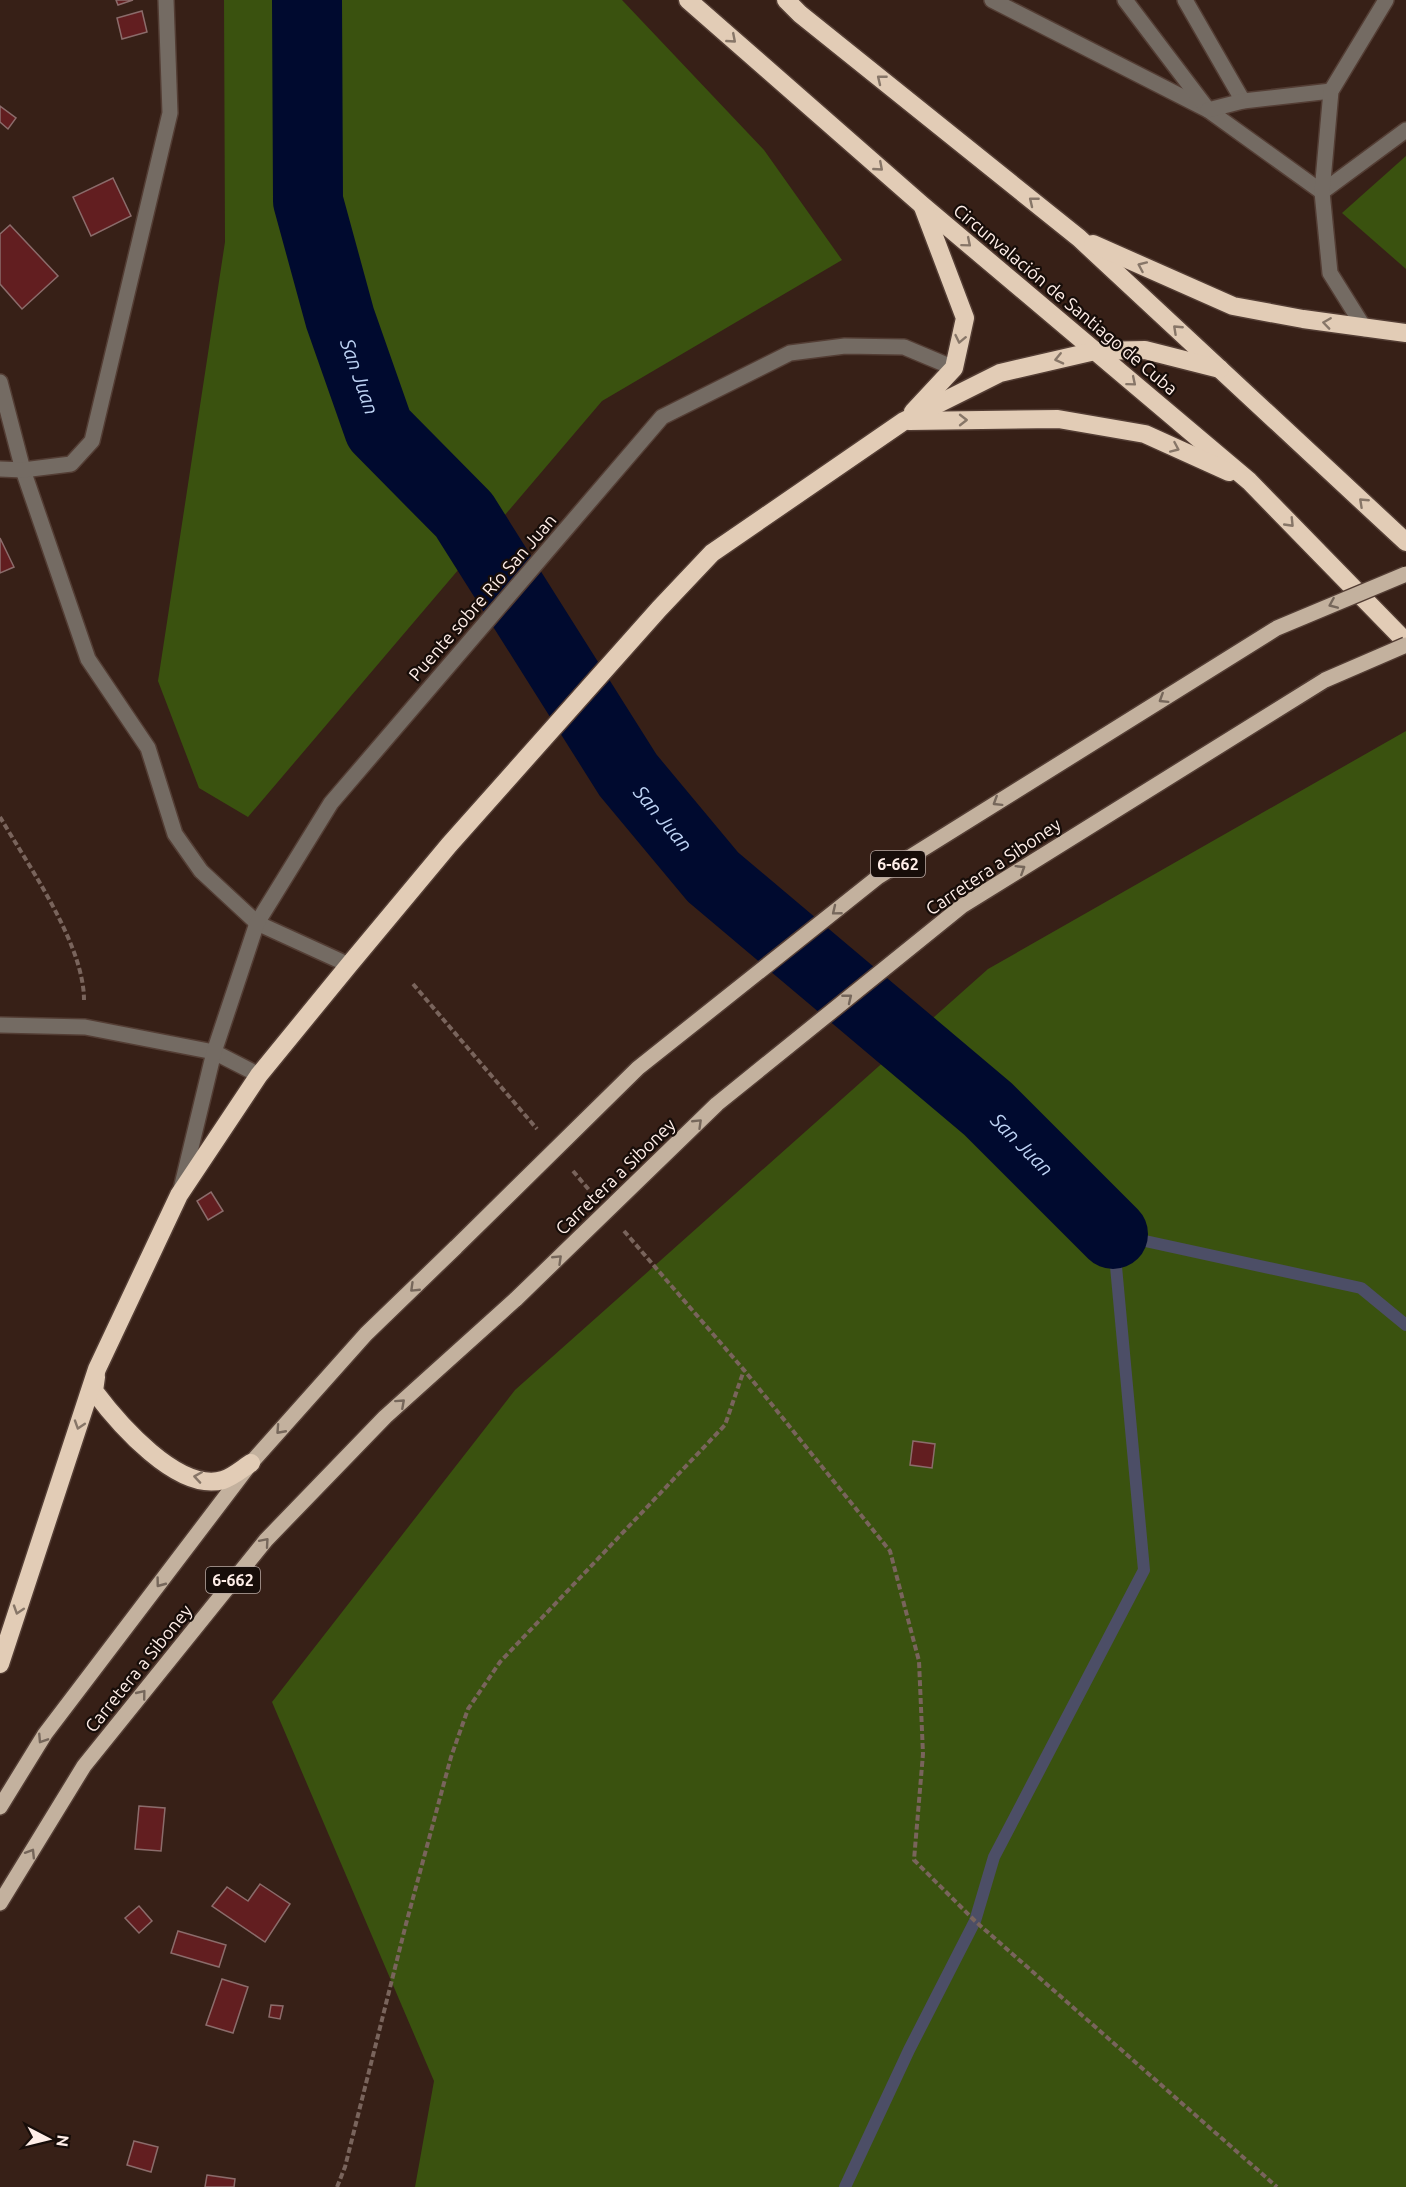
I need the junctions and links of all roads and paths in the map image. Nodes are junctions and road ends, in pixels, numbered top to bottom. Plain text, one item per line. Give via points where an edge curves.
1 (165, 0) edge
2 (688, 0) edge
3 (786, 0) edge
4 (992, 0) edge
5 (1125, 0) edge
6 (1185, 0) edge
7 (1386, 0) edge
8 (1331, 91) junction
9 (1243, 101) junction
10 (1208, 110) junction
11 (1406, 130) edge
12 (1322, 192) junction
13 (922, 205) junction
14 (1079, 238) junction
15 (1365, 329) junction
16 (1406, 333) edge
17 (1095, 351) junction
18 (954, 368) junction
19 (1220, 369) junction
20 (0, 382) edge
21 (904, 421) junction
22 (0, 469) edge
23 (24, 470) junction
24 (1249, 481) junction
25 (1406, 542) edge
26 (1406, 573) edge
27 (1406, 643) edge
28 (0, 817) edge
29 (257, 923) junction
30 (349, 965) junction
31 (413, 984) dead end
32 (0, 1025) edge
33 (85, 1028) junction
34 (214, 1052) junction
35 (259, 1075) junction
36 (544, 1137) dead end
37 (567, 1164) dead end
38 (179, 1195) junction
39 (597, 1199) dead end
40 (621, 1226) dead end
41 (97, 1370) junction
42 (744, 1370) junction
43 (251, 1463) junction
44 (0, 1664) edge
45 (0, 1807) edge
46 (0, 1903) edge
47 (337, 2187) edge
48 (1277, 2187) edge

1 - 23 street via 171,113 92,441 71,465
2 -> 13 highway, Circunvalación de Santiago de Cuba
14 -> 3 highway
4 - 10 street
5 - 10 street
6 - 9 street
7 - 8 street
8 - 9 street
8 - 12 street
9 - 10 street
10 - 12 street
11 - 12 street
12 - 15 street via 1330,273
13 -> 17 highway, Circunvalación de Santiago de Cuba
13 -> 18 highway via 965,318
15 -> 14 highway via 1233,306
19 -> 14 highway
15 - 16 highway
17 - 19 highway via 1145,350
17 -> 21 highway via 1000,373
17 -> 24 highway, Circunvalación de Santiago de Cuba
18 - 21 highway
18 - 29 street, Puente sobre Río San Juan via 904,346 845,345 790,353 662,417 331,802
25 -> 19 highway
20 - 23 street
21 -> 24 highway via 1058,420 1145,434
21 - 30 highway via 712,553 449,844
22 - 23 street
23 - 29 street via 88,659 148,748 176,834 201,871
24 -> 27 highway, Circunvalación de Santiago de Cuba
26 -> 43 main road, Carretera a Siboney / 6-662, bridge via 1277,628 878,877 638,1068 366,1334
46 -> 27 main road, Carretera a Siboney / 6-662, bridge via 84,1766 266,1540 385,1417 516,1299 717,1104 962,906 1325,680
28 - 33 path via 50,902 76,957 84,984
29 - 30 street
29 - 34 street, Puente sobre Río San Juan
30 - 35 highway
31 - 36 path
32 - 33 street
33 - 34 street
34 - 35 street
34 - 38 street, Puente sobre Río San Juan
35 - 38 highway
37 - 39 path
38 - 41 highway
40 - 42 path
43 -> 41 highway via 223,1480 194,1478 172,1469 114,1418 94,1391
41 -> 44 highway
42 - 47 path via 725,1425 500,1662 468,1709 439,1802
42 - 48 path via 890,1551 919,1661 923,1754 914,1860 975,1921
43 -> 45 main road, Carretera a Siboney / 6-662 via 45,1734

